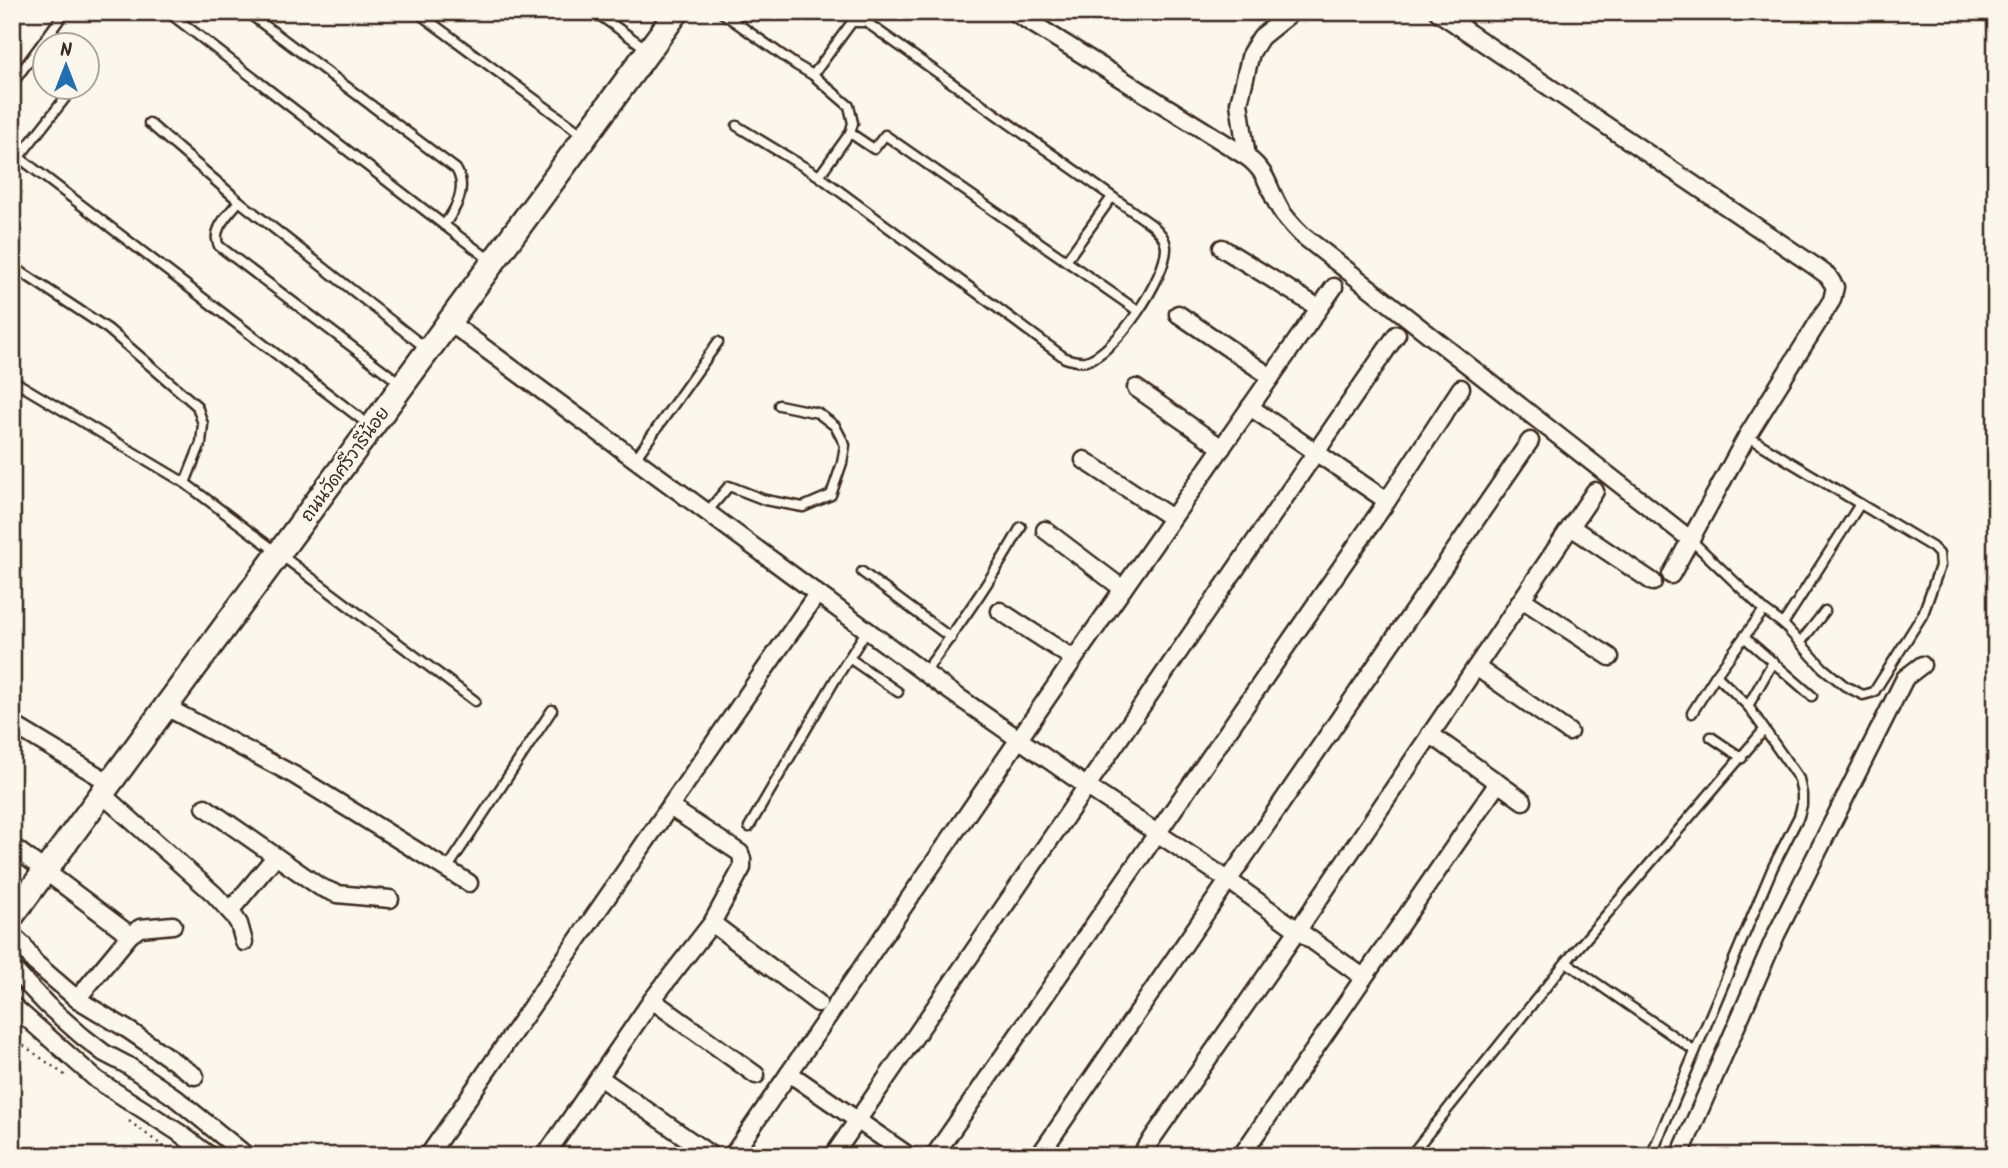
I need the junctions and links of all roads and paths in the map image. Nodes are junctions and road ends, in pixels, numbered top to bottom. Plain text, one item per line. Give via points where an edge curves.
1 (65, 12) edge
2 (168, 12) edge
3 (247, 12) edge
4 (417, 12) edge
5 (595, 12) edge
6 (677, 12) edge
7 (721, 12) edge
8 (1014, 12) edge
9 (1292, 12) edge
10 (1438, 12) edge
11 (1468, 12) edge
12 (1463, 28) junction
13 (51, 32) edge
14 (649, 51) junction
15 (32, 57) edge
16 (813, 75) junction
17 (12, 84) edge
18 (61, 102) edge
19 (149, 123) dead end
20 (737, 126) dead end
21 (850, 133) junction
22 (585, 136) junction
23 (16, 155) edge
24 (1247, 157) junction
25 (819, 176) junction
26 (1112, 197) junction
27 (239, 201) junction
28 (444, 225) junction
29 (1222, 248) dead end
30 (1066, 261) junction
31 (493, 262) junction
32 (12, 265) edge
33 (1334, 287) dead end
34 (1319, 309) junction
35 (1138, 311) junction
36 (1178, 314) dead end
37 (449, 322) junction
38 (1397, 334) dead end
39 (718, 342) dead end
40 (428, 350) junction
41 (1271, 377) junction
42 (12, 380) edge
43 (402, 385) junction
44 (1136, 388) dead end
45 (1461, 388) dead end
46 (779, 405) dead end
47 (1250, 407) junction
48 (372, 427) junction
49 (1747, 436) junction
50 (1530, 441) dead end
51 (1222, 448) junction
52 (1316, 453) junction
53 (635, 459) junction
54 (1084, 460) dead end
55 (185, 483) junction
56 (1595, 491) dead end
57 (1387, 501) junction
58 (1860, 504) junction
59 (707, 512) junction
60 (1172, 518) junction
61 (1021, 527) dead end
62 (1571, 527) junction
63 (1045, 530) dead end
64 (1691, 540) junction
65 (279, 553) junction
66 (862, 572) dead end
67 (1671, 575) dead end
68 (1653, 583) dead end
69 (1123, 589) junction
70 (817, 594) junction
71 (1522, 598) junction
72 (1764, 610) junction
73 (1000, 611) dead end
74 (1825, 611) dead end
75 (1783, 624) junction
76 (867, 631) junction
77 (1744, 637) junction
78 (950, 638) junction
79 (1800, 643) junction
80 (1610, 657) dead end
81 (849, 658) junction
82 (1074, 659) junction
83 (1773, 662) junction
84 (1922, 665) dead end
85 (1476, 667) junction
86 (925, 673) junction
87 (1716, 675) junction
88 (898, 692) dead end
89 (1812, 696) dead end
90 (475, 701) dead end
91 (1748, 706) junction
92 (166, 707) junction
93 (552, 710) dead end
94 (1692, 713) dead end
95 (12, 724) edge
96 (1764, 730) junction
97 (1570, 732) dead end
98 (1430, 734) junction
99 (1711, 737) dead end
100 (1018, 740) junction
101 (1742, 758) junction
102 (1498, 783) junction
103 (1086, 786) junction
104 (106, 788) junction
105 (1522, 801) dead end
106 (205, 807) dead end
107 (670, 807) junction
108 (749, 827) dead end
109 (1158, 834) junction
110 (12, 846) edge
111 (275, 857) junction
112 (447, 869) junction
113 (46, 870) junction
114 (1228, 880) junction
115 (469, 883) dead end
116 (390, 899) dead end
117 (230, 911) junction
118 (12, 916) edge
119 (712, 923) junction
120 (173, 925) dead end
121 (1298, 930) junction
122 (12, 935) edge
123 (130, 935) junction
124 (244, 942) dead end
125 (1566, 962) junction
126 (12, 968) edge
127 (1363, 977) junction
128 (77, 999) junction
129 (652, 1000) junction
130 (818, 1003) dead end
131 (12, 1005) edge
132 (1695, 1051) junction
133 (789, 1073) junction
134 (756, 1075) dead end
135 (195, 1076) dead end
136 (600, 1077) junction
137 (857, 1120) junction
138 (553, 1153) edge
139 (708, 1153) dead end
140 (210, 1156) edge
141 (247, 1156) edge
142 (428, 1156) edge
143 (732, 1156) edge
144 (833, 1156) edge
145 (909, 1156) edge
146 (934, 1156) edge
147 (1039, 1156) edge
148 (1140, 1156) edge
149 (1241, 1156) edge
150 (1410, 1156) edge
151 (1651, 1156) edge
152 (1682, 1156) edge

1 - 13 lane
2 - 28 lane
3 - 28 lane via 456,169 459,200
4 - 22 lane
5 - 14 lane
6 - 14 main road, ถนนวัดศรีวารีน้อย
7 - 16 lane
8 - 24 street
9 - 24 street via 1261,37 1251,53 1239,103
10 - 12 street
11 - 12 lane
12 - 49 street via 1828,276 1835,287 1832,300
14 - 22 main road, ถนนวัดศรีวารีน้อย
15 - 17 lane
16 - 21 lane via 849,106
16 - 26 lane via 852,22 866,22
18 - 23 lane
19 - 27 lane
20 - 25 lane
21 - 25 lane
21 - 30 lane via 874,149 885,135
22 - 31 main road, ถนนวัดศรีวารีน้อย
23 - 48 lane
24 - 64 street via 1259,167 1278,206 1302,235
25 - 35 lane via 1065,358 1085,361 1098,356
26 - 30 lane
26 - 35 lane via 1163,235 1166,247 1151,292
27 - 40 lane
27 - 43 lane via 219,227 219,246
28 - 31 lane
29 - 34 street
30 - 35 lane
31 - 37 main road, ถนนวัดศรีวารีน้อย
32 - 55 lane via 108,329 197,405 203,424 201,443
33 - 34 street
34 - 41 street
36 - 41 street
37 - 40 main road, ถนนวัดศรีวารีน้อย
37 - 53 street
38 - 52 street
39 - 53 lane
40 - 43 main road, ถนนวัดศรีวารีน้อย
41 - 47 street
42 - 55 lane
43 - 48 main road, ถนนวัดศรีวารีน้อย
44 - 51 street
45 - 57 street
46 - 59 lane via 818,413 835,426 845,445 831,495 803,507 765,500 729,486
47 - 51 street
47 - 52 street
48 - 65 main road, ถนนวัดศรีวารีน้อย
49 - 58 lane
49 - 64 street
50 - 114 street
51 - 60 street
52 - 57 street
52 - 103 street
53 - 59 street
54 - 60 street
55 - 65 lane
56 - 62 street
57 - 109 street
58 - 75 lane
58 - 79 lane via 1939,554 1940,566 1923,614 1868,695 1835,678
59 - 70 street
60 - 69 street
61 - 78 lane
62 - 68 street
62 - 71 street
63 - 69 street
64 - 67 street
64 - 72 lane
65 - 90 lane
65 - 92 main road, ถนนวัดศรีวารีน้อย
66 - 78 lane
69 - 82 street
70 - 76 street
70 - 107 street
71 - 80 street
71 - 85 street
72 - 75 lane
72 - 77 lane
73 - 82 street
74 - 79 lane
75 - 79 lane
76 - 81 lane
76 - 86 street
77 - 83 lane
77 - 87 lane
78 - 86 lane
81 - 88 lane
81 - 108 lane
82 - 100 street
83 - 89 lane
83 - 91 lane
84 - 152 street via 1905,678 1776,935
85 - 97 street
85 - 98 street
86 - 100 street
87 - 91 lane
87 - 94 lane
91 - 96 lane
92 - 104 main road, ถนนวัดศรีวารีน้อย
92 - 112 street via 294,775
93 - 112 lane
95 - 104 street
96 - 101 lane
96 - 132 lane via 1799,779 1802,805
98 - 102 street
98 - 121 street
99 - 101 lane
100 - 103 street
100 - 133 street
101 - 125 lane
102 - 105 street
102 - 127 street
103 - 109 street
103 - 137 street
104 - 113 main road, ถนนวัดศรีวารีน้อย
104 - 117 street
106 - 111 street
107 - 119 street via 740,853 742,868
107 - 142 street
109 - 114 street
109 - 146 street
110 - 113 street
111 - 116 street via 337,894
111 - 117 street
112 - 115 street
113 - 118 main road, ถนนวัดศรีวารีน้อย
113 - 123 street
114 - 121 street
114 - 147 street
117 - 124 street
119 - 129 street
119 - 130 street
120 - 123 street via 149,926
121 - 127 street
121 - 148 street
122 - 128 street via 34,962
123 - 128 street
125 - 132 lane
125 - 150 lane
126 - 141 street via 82,1036 173,1096
127 - 149 street
128 - 135 street
129 - 134 street
129 - 136 street
131 - 140 street via 97,1080
132 - 151 lane
133 - 137 street
133 - 143 street
136 - 138 street
136 - 139 street
137 - 144 street
137 - 145 street

